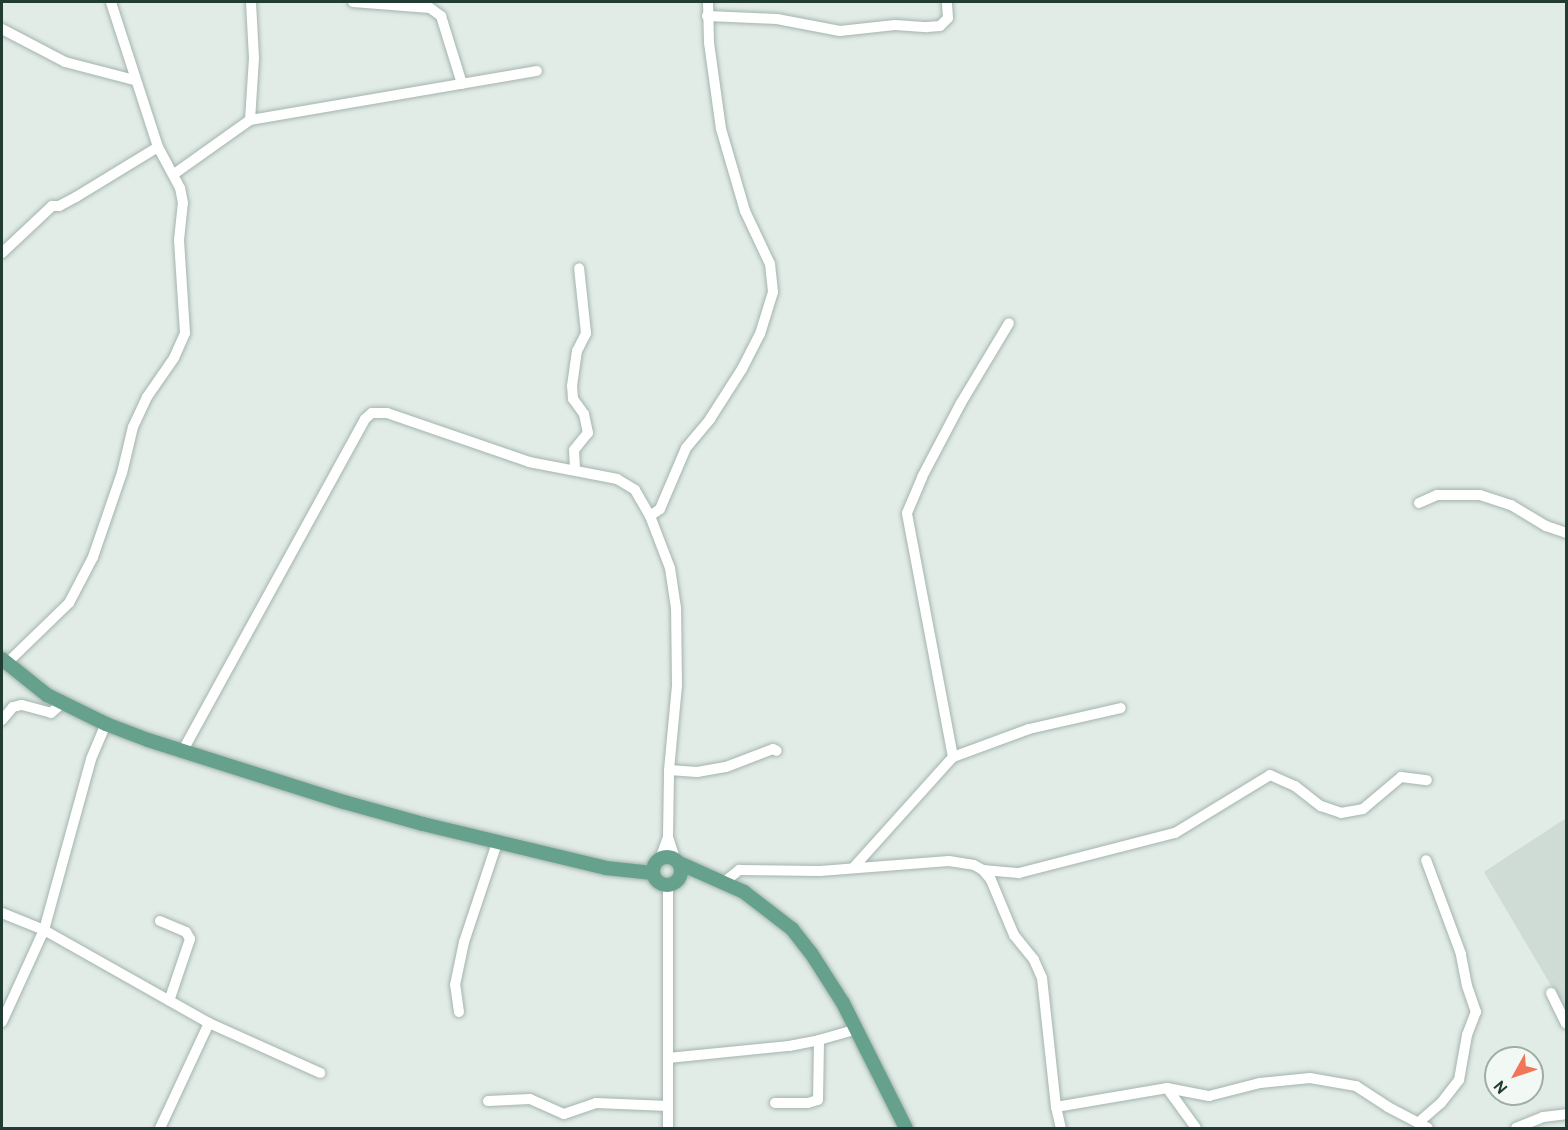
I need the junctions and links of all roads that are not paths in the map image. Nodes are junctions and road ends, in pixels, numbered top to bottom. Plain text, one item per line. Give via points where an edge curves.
1 (111, 2) edge
2 (251, 2) edge
3 (353, 2) edge
4 (708, 2) edge
5 (947, 2) edge
6 (708, 16) junction
7 (2, 29) edge
8 (537, 71) dead end
9 (134, 80) junction
10 (462, 84) junction
11 (250, 120) junction
12 (158, 147) junction
13 (174, 174) junction
14 (2, 253) edge
15 (579, 268) dead end
16 (1010, 323) dead end
17 (575, 469) junction
18 (1419, 503) dead end
19 (650, 516) junction
20 (1566, 533) edge
21 (4, 662) edge
22 (62, 703) junction
23 (1121, 708) dead end
24 (2, 720) edge
25 (106, 724) junction
26 (777, 751) dead end
27 (182, 752) junction
28 (953, 757) junction
29 (669, 770) junction
30 (1427, 780) dead end
31 (668, 837) junction
32 (497, 843) junction
33 (660, 859) junction
34 (1426, 860) dead end
35 (677, 861) junction
36 (853, 868) junction
37 (983, 870) junction
38 (653, 873) junction
39 (720, 882) junction
40 (673, 883) junction
41 (2, 913) edge
42 (160, 921) dead end
43 (44, 930) junction
44 (1551, 993) dead end
45 (169, 1001) junction
46 (459, 1012) dead end
47 (2, 1022) edge
48 (209, 1023) junction
49 (1566, 1023) edge
50 (857, 1029) junction
51 (819, 1040) junction
52 (668, 1058) junction
53 (320, 1073) dead end
54 (1167, 1088) junction
55 (488, 1101) dead end
56 (775, 1102) dead end
57 (668, 1106) junction
58 (1056, 1107) junction
59 (1566, 1114) edge
60 (1424, 1125) edge
61 (160, 1128) edge
62 (668, 1128) edge
63 (906, 1128) edge
64 (1061, 1128) edge
65 (1196, 1128) edge
66 (1516, 1128) edge

1 - 9 street
2 - 11 street via 255,58
3 - 10 street via 430,8 441,16
4 - 6 street
5 - 6 street via 948,18 940,26 927,27 895,25 840,30 777,19
6 - 19 street via 721,129 745,211 770,264 773,292 760,334 742,369 686,448 660,509
7 - 9 street via 65,62
8 - 10 street
9 - 12 street
10 - 11 street
11 - 13 street
12 - 13 street
12 - 14 street via 68,202 52,207
13 - 21 street via 183,203 179,240 185,333 133,427 93,557 69,603
15 - 17 street via 586,333 577,351 572,386 573,399 584,414 588,433 574,450
16 - 28 street via 939,445 907,513
17 - 19 street via 617,479 635,490
17 - 27 street via 529,462 387,413 372,413 365,419
18 - 20 street via 1437,495 1480,495 1511,505
19 - 29 street via 670,568 676,608 677,686
21 - 22 main road
22 - 24 street via 51,713 22,705 13,707
22 - 25 main road
23 - 28 street via 1029,729
25 - 27 main road
25 - 43 street via 92,759
26 - 29 street via 773,749 726,767 697,772
27 - 32 main road via 344,802
28 - 36 street
29 - 31 street
30 - 37 street via 1401,777 1363,809 1341,813 1269,775 1174,833 1019,873
31 - 33 street
31 - 35 street
32 - 38 main road via 606,868
32 - 46 street via 464,942 455,986
33 - 35 main road
33 - 38 main road
34 - 60 street via 1461,954 1476,1012 1467,1035 1459,1080
35 - 39 main road
35 - 40 main road via 682,874
36 - 37 street via 949,861
36 - 39 street via 739,870
37 - 58 street via 995,888 1014,935 1034,960 1042,978
38 - 40 main road via 660,884
39 - 40 main road
39 - 50 main road via 762,903 792,928
40 - 52 street
41 - 43 street
42 - 45 street via 186,932 190,939
43 - 45 street
43 - 47 street
44 - 49 street
45 - 48 street
48 - 53 street
48 - 61 street
50 - 51 street
50 - 63 main road
51 - 52 street
51 - 56 street via 818,1100
52 - 57 street
54 - 58 street
54 - 60 street via 1209,1096 1260,1083 1310,1078 1356,1086
54 - 65 street
55 - 57 street via 530,1099 564,1114 596,1103
57 - 62 street
58 - 64 street
59 - 66 street via 1543,1117

